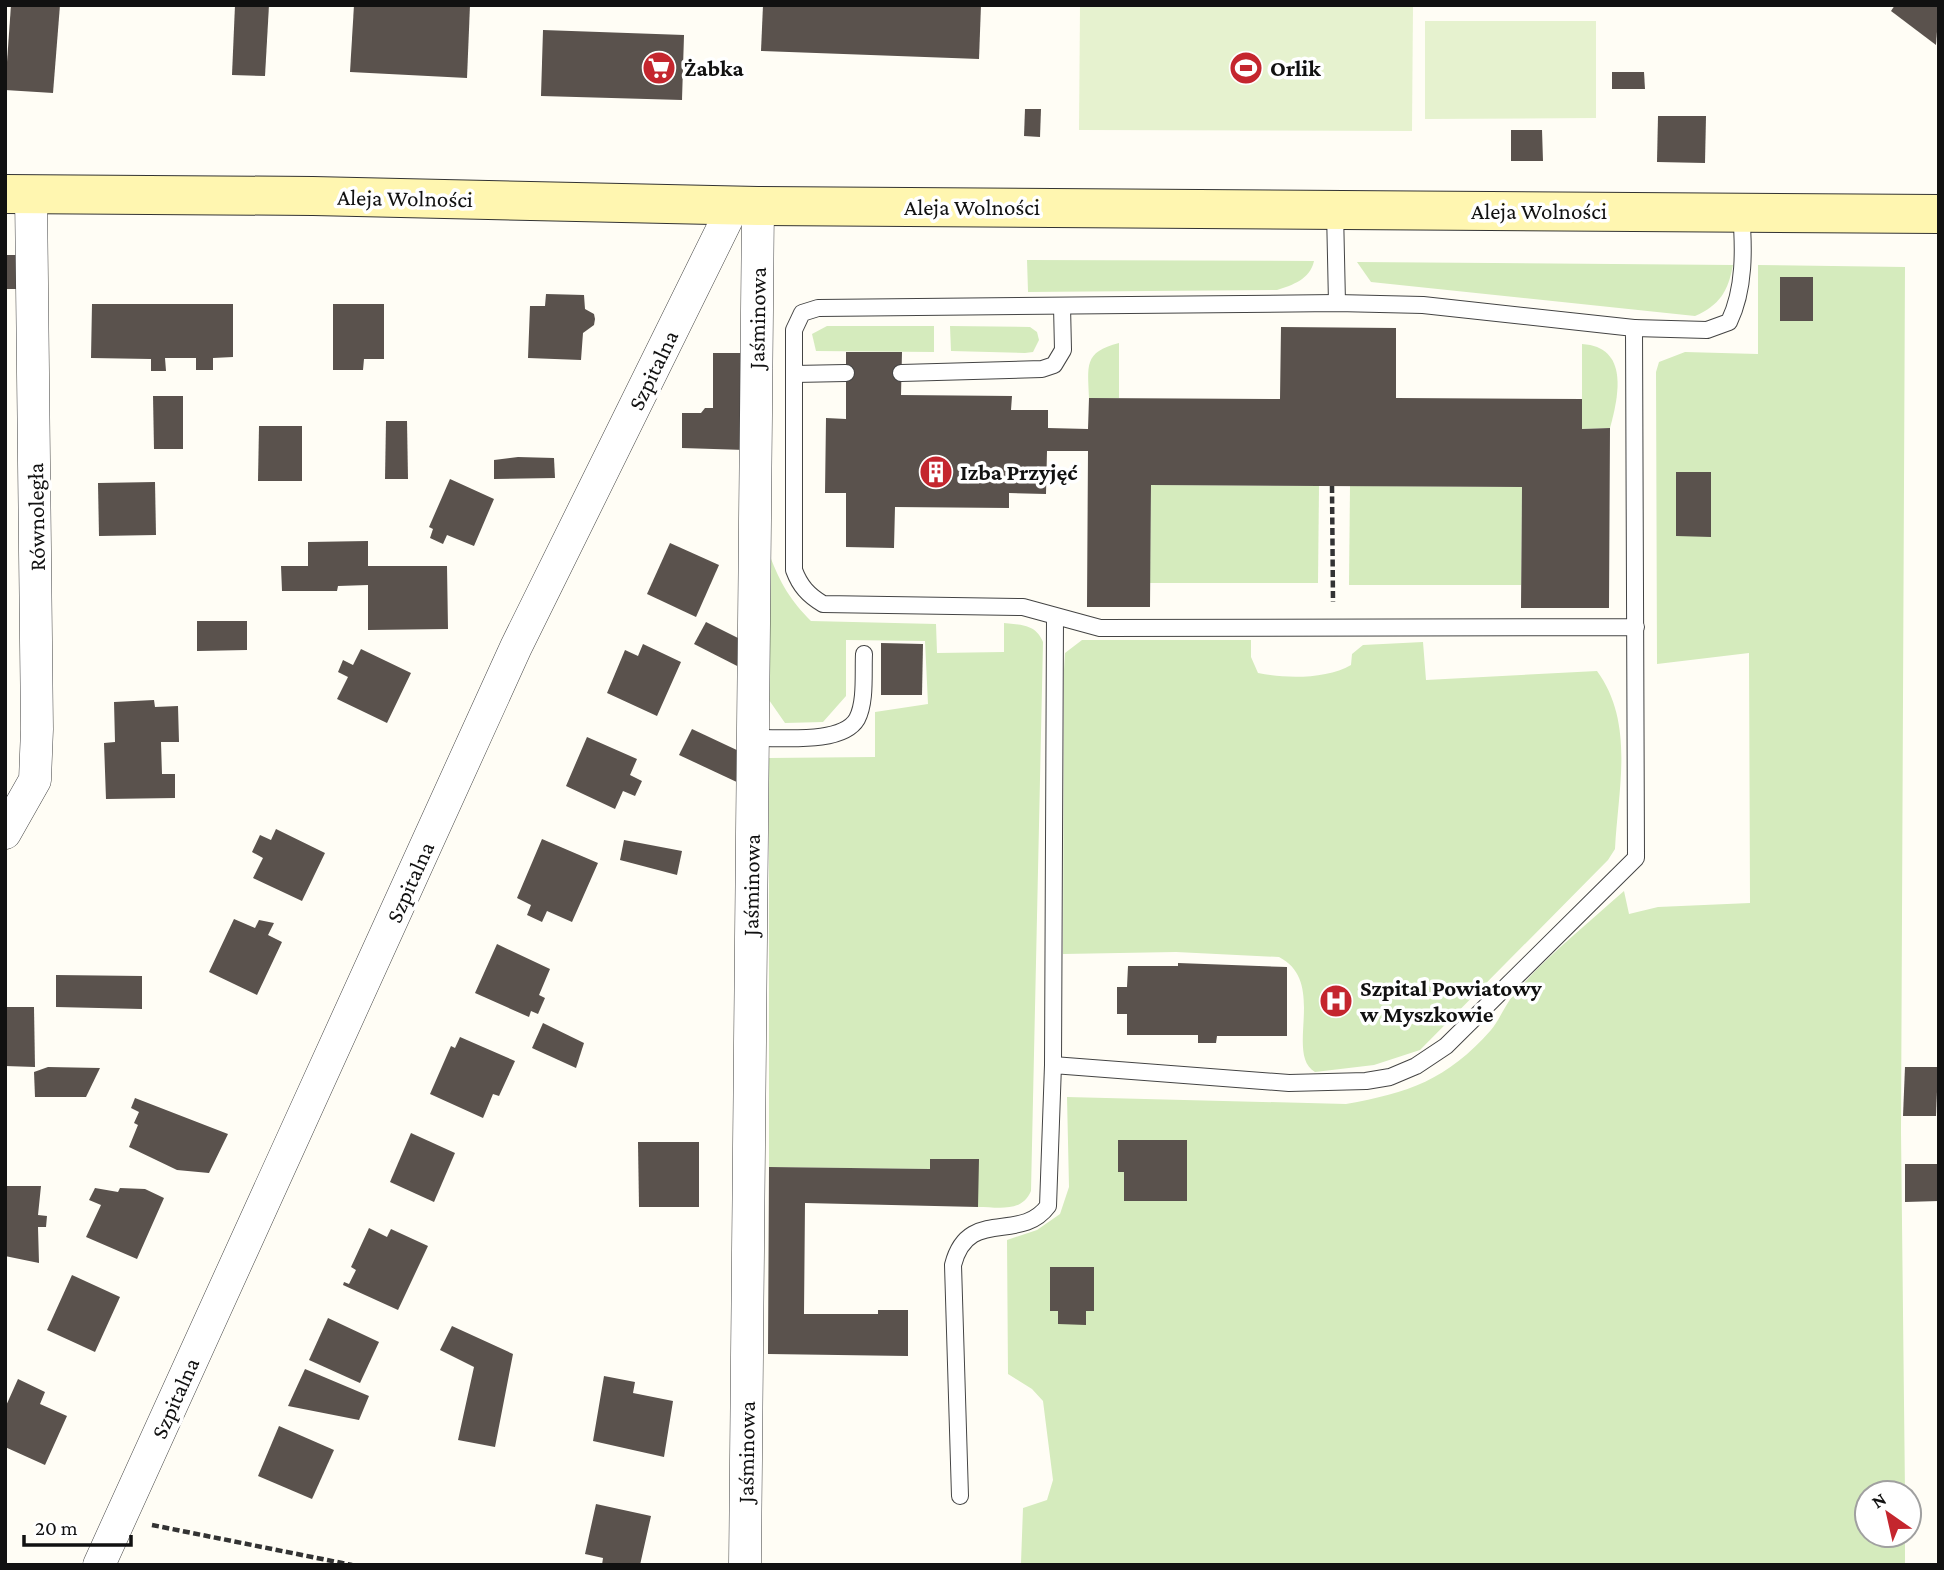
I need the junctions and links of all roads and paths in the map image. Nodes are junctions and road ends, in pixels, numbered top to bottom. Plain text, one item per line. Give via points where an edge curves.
1 (18, 194) edge
2 (746, 205) junction
3 (1335, 209) junction
4 (1741, 212) junction
5 (1939, 214) edge
6 (1337, 303) junction
7 (1062, 306) junction
8 (1634, 328) junction
9 (846, 373) dead end
10 (901, 373) dead end
11 (794, 374) junction
12 (1332, 486) dead end
13 (1055, 617) junction
14 (1333, 627) junction
15 (1636, 627) junction
16 (864, 654) dead end
17 (753, 738) junction
18 (5, 833) edge
19 (1052, 1065) junction
20 (960, 1496) dead end
21 (121, 1518) junction
22 (99, 1565) edge
23 (352, 1565) edge
24 (745, 1565) edge

1 - 2 street, Aleja Wolności
1 - 18 street, Równoległa via 37,729 35,780
2 - 3 street, Aleja Wolności
2 - 17 street, Jaśminowa
2 - 21 street, Szpitalna via 516,647
3 - 4 street, Aleja Wolności
3 - 6 lane
4 - 5 street, Aleja Wolności
4 - 8 lane via 1738,303 1729,321 1707,330
6 - 7 lane
6 - 8 lane via 1423,304
7 - 10 lane via 1063,350 1054,365
7 - 11 lane via 809,309 796,320
8 - 15 lane
9 - 11 lane
11 - 13 lane via 794,570 810,596 837,606 1023,607
12 - 14 path
13 - 14 lane via 1100,628
13 - 19 lane
14 - 15 lane
15 - 19 lane via 1636,859 1431,1059 1391,1077 1319,1083
16 - 17 lane via 861,705 848,730 818,737
17 - 24 street, Jaśminowa
19 - 20 lane via 1048,1206 1031,1221 984,1229 967,1237 958,1247 953,1265
21 - 22 street, Szpitalna
21 - 23 path

